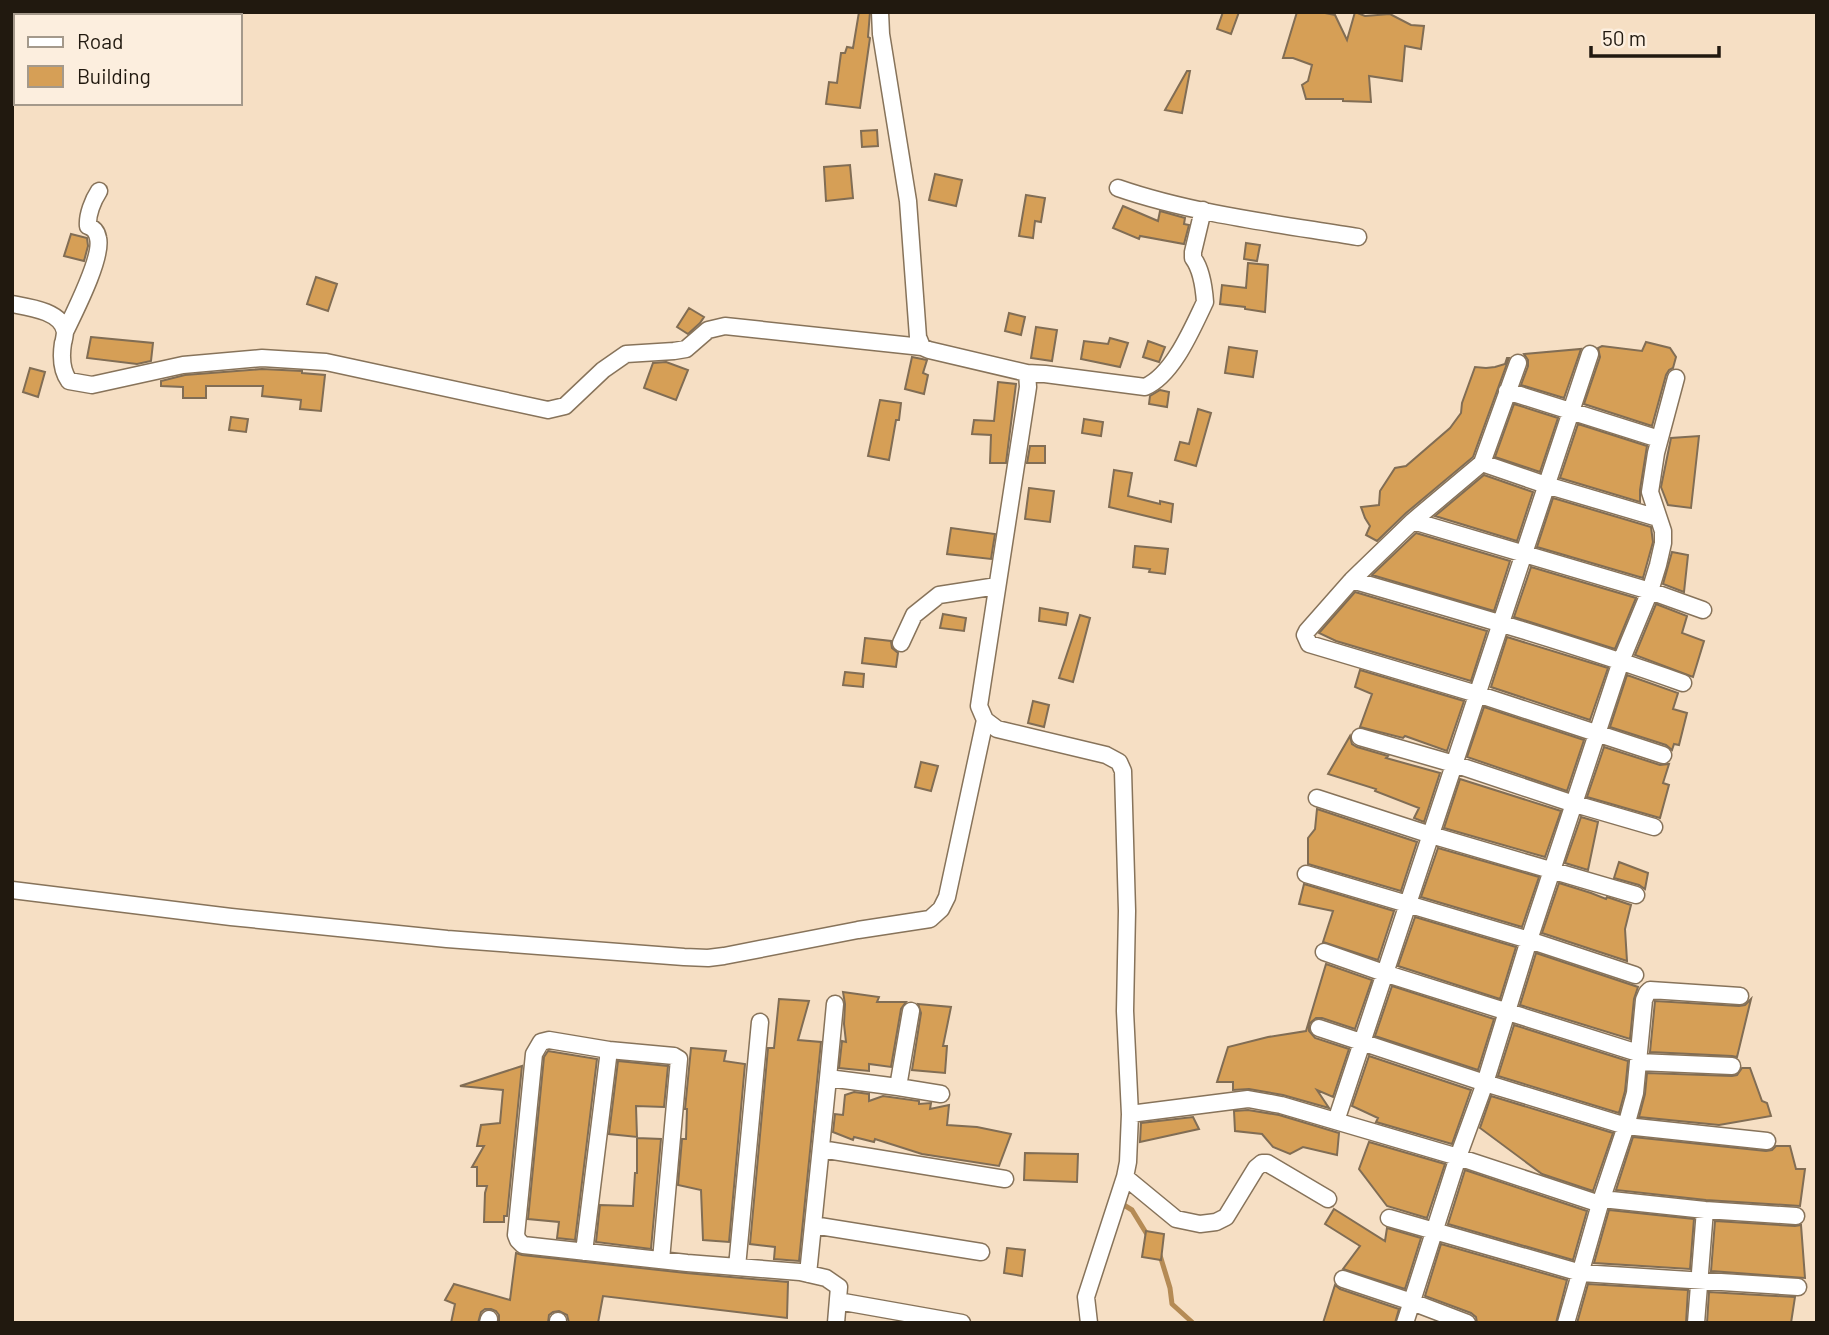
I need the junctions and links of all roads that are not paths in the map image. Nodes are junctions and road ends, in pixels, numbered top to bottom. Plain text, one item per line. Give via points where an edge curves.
1 (880, 12) edge
2 (1118, 188) dead end
3 (99, 191) dead end
4 (1203, 210) junction
5 (1358, 237) dead end
6 (12, 304) edge
7 (65, 332) junction
8 (922, 347) junction
9 (1590, 354) dead end
10 (1518, 363) dead end
11 (1027, 373) junction
12 (1676, 378) dead end
13 (1507, 391) junction
14 (1570, 411) junction
15 (1659, 439) junction
16 (1482, 463) junction
17 (1546, 485) junction
18 (1658, 518) junction
19 (1413, 521) junction
20 (1523, 554) junction
21 (1352, 580) junction
22 (998, 586) junction
23 (1650, 591) junction
24 (1703, 610) dead end
25 (1501, 622) junction
26 (901, 643) dead end
27 (1621, 661) junction
28 (1683, 683) dead end
29 (1478, 694) junction
30 (985, 720) junction
31 (1598, 733) junction
32 (1360, 737) dead end
33 (1663, 755) dead end
34 (1454, 764) junction
35 (1317, 798) dead end
36 (1574, 804) junction
37 (1654, 827) dead end
38 (1431, 835) junction
39 (1553, 872) junction
40 (1306, 874) dead end
41 (12, 890) edge
42 (1636, 895) dead end
43 (1408, 904) junction
44 (1529, 940) junction
45 (1324, 952) dead end
46 (1384, 973) junction
47 (1635, 975) dead end
48 (1740, 996) dead end
49 (835, 1004) dead end
50 (911, 1011) dead end
51 (1507, 1011) junction
52 (760, 1022) dead end
53 (1319, 1028) dead end
54 (1363, 1042) junction
55 (609, 1050) junction
56 (1638, 1058) junction
57 (1732, 1066) dead end
58 (828, 1078) junction
59 (1485, 1083) junction
60 (898, 1087) junction
61 (941, 1094) dead end
62 (1130, 1114) junction
63 (1336, 1121) junction
64 (1626, 1126) junction
65 (1767, 1141) dead end
66 (821, 1149) junction
67 (1458, 1157) junction
68 (1125, 1177) junction
69 (1005, 1179) dead end
70 (1328, 1199) dead end
71 (1601, 1202) junction
72 (1706, 1210) junction
73 (1796, 1216) dead end
74 (1389, 1218) dead end
75 (813, 1225) junction
76 (1435, 1230) junction
77 (584, 1252) junction
78 (981, 1252) dead end
79 (661, 1260) junction
80 (737, 1267) junction
81 (1581, 1273) junction
82 (808, 1274) junction
83 (1343, 1279) dead end
84 (1700, 1281) junction
85 (1798, 1287) dead end
86 (838, 1301) junction
87 (1412, 1302) junction
88 (1088, 1315) edge
89 (836, 1323) edge
90 (962, 1323) edge
91 (1100, 1323) edge
92 (1405, 1323) edge
93 (1467, 1323) edge
94 (1566, 1323) edge
95 (1696, 1323) edge

1 - 8 street via 908,201
2 - 4 street
3 - 7 street via 88,220 99,240 97,258
4 - 5 street
4 - 11 street via 1193,258 1205,302 1170,367 1153,384 1145,387
6 - 7 street via 53,316
7 - 8 street via 63,373 69,381 92,385 183,365 262,358 326,362 548,410 565,406 626,354 686,349 708,330 725,326
8 - 11 street
9 - 14 street
10 - 13 street
11 - 22 street
12 - 15 street
13 - 14 street
13 - 16 street
14 - 15 street
14 - 17 street
15 - 18 street via 1650,492
16 - 17 street
16 - 19 street
17 - 18 street
17 - 20 street
18 - 23 street via 1663,542
19 - 20 street
19 - 21 street
20 - 23 street
20 - 25 street
21 - 25 street
21 - 29 street via 1307,631 1309,644
22 - 26 street via 939,594 915,615
22 - 30 street via 979,706
23 - 24 street
23 - 27 street
25 - 27 street
25 - 29 street
27 - 28 street
27 - 31 street
29 - 31 street
29 - 34 street
30 - 41 street via 947,897 930,919 724,956 684,957 433,937
30 - 62 street via 997,729 1107,755 1124,771
31 - 33 street
31 - 36 street
32 - 34 street
34 - 36 street
34 - 38 street
35 - 38 street
36 - 37 street
36 - 39 street
38 - 39 street
38 - 43 street
39 - 42 street
39 - 44 street
40 - 43 street
43 - 44 street
43 - 46 street
44 - 47 street
44 - 51 street
45 - 46 street
46 - 51 street
46 - 54 street
48 - 56 street via 1650,990 1644,1000
49 - 58 street
50 - 60 street
51 - 56 street
51 - 59 street
52 - 80 street
53 - 54 street
54 - 59 street
54 - 63 street
55 - 77 street
55 - 77 street via 549,1040 541,1042 534,1054 516,1235 523,1245
55 - 79 street via 674,1056 679,1061
56 - 57 street
56 - 64 street
58 - 60 street
58 - 66 street
59 - 64 street
59 - 67 street
60 - 61 street
62 - 63 street via 1248,1099
62 - 68 street
63 - 67 street
64 - 65 street
64 - 71 street
66 - 69 street
66 - 75 street
67 - 71 street
67 - 76 street
68 - 70 street via 1176,1219 1200,1223 1226,1217 1262,1163
68 - 88 street via 1086,1297
71 - 72 street
71 - 81 street
72 - 73 street
72 - 84 street
74 - 76 street
75 - 78 street
75 - 82 street
76 - 81 street
76 - 87 street
77 - 79 street
79 - 80 street
80 - 82 street
81 - 84 street
81 - 94 street
82 - 86 street via 839,1287
83 - 87 street
84 - 85 street
84 - 95 street
86 - 89 street
86 - 90 street
87 - 92 street
87 - 93 street
88 - 91 street

